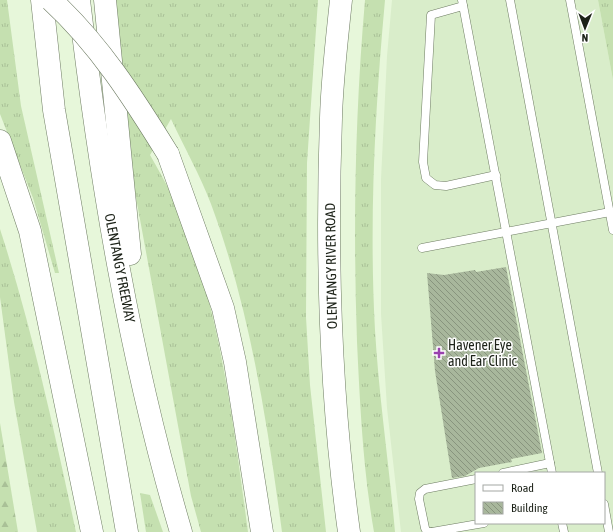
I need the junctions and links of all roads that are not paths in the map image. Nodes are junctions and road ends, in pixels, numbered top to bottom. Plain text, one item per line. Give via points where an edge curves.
1 (42, 0) edge
2 (51, 0) edge
3 (79, 0) edge
4 (105, 0) edge
5 (341, 0) edge
6 (510, 0) edge
7 (570, 0) edge
8 (462, 3) edge
9 (0, 141) edge
10 (496, 175) junction
11 (0, 180) edge
12 (610, 212) junction
13 (551, 224) junction
14 (613, 230) edge
15 (506, 233) junction
16 (422, 248) dead end
17 (46, 302) junction
18 (143, 388) junction
19 (550, 463) junction
20 (508, 472) edge
21 (552, 472) edge
22 (598, 472) edge
23 (475, 479) edge
24 (605, 510) edge
25 (478, 524) edge
26 (92, 532) edge
27 (127, 532) edge
28 (181, 532) edge
29 (262, 532) edge
30 (349, 532) edge
31 (432, 532) edge
32 (609, 532) edge

1 - 27 main road via 54,110
2 - 29 main road, bridge via 67,15 123,82 168,154 223,308 235,362
3 - 18 main road, OLENTANGY FREEWAY via 91,105
4 - 18 main road
5 - 30 main road, OLENTANGY RIVER ROAD via 331,116 329,226 331,329
6 - 13 lane
7 - 12 lane
8 - 10 lane
8 - 10 lane via 431,15 423,162 426,178 435,185 446,186
9 - 17 main road via 30,231
10 - 15 lane
11 - 17 main road
12 - 13 lane
12 - 14 lane
13 - 15 lane
13 - 22 lane
15 - 16 lane
15 - 19 lane
17 - 26 main road
18 - 28 main road, OLENTANGY FREEWAY
19 - 20 lane
19 - 21 lane
23 - 31 lane via 425,489 420,493 425,528 427,532
24 - 32 lane
25 - 31 lane

